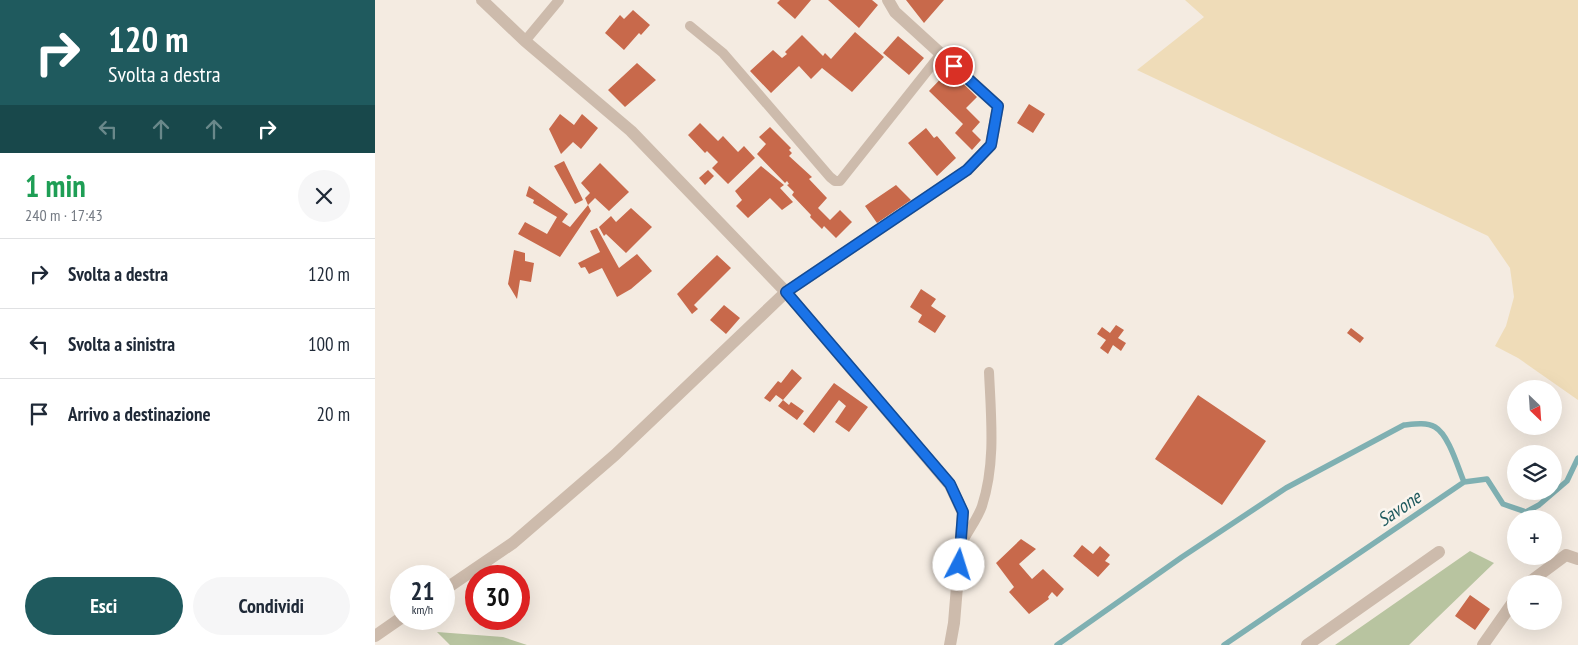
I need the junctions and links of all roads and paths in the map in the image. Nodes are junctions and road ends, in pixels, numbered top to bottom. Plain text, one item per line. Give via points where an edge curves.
1 (482, 0) edge
2 (559, 0) edge
3 (888, 0) edge
4 (690, 26) dead end
5 (525, 41) junction
6 (940, 55) junction
7 (786, 292) junction
8 (989, 372) dead end
9 (960, 545) junction
10 (1439, 552) dead end
11 (1578, 559) edge
12 (1539, 575) edge
13 (455, 583) edge
14 (1507, 611) edge
15 (390, 626) edge
16 (375, 636) edge
17 (950, 645) edge
18 (1307, 645) edge
19 (1483, 645) edge

1 - 5 street
2 - 5 lane
3 - 6 street via 895,12
4 - 6 lane via 723,53 835,181 840,181
5 - 7 street via 631,131
6 - 7 street via 998,106 991,145 967,170
7 - 9 street via 950,484 963,512
7 - 13 street via 615,455 513,543
8 - 9 lane via 992,421 990,473 982,507
9 - 17 street
10 - 18 street
11 - 12 street via 1566,555
14 - 19 street
15 - 16 street

